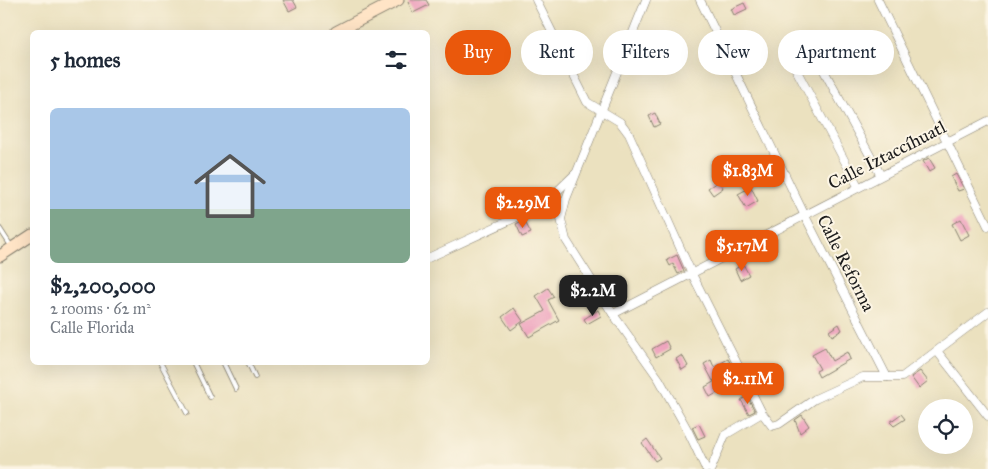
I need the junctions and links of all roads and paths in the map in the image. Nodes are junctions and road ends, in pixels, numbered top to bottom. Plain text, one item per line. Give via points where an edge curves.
1 (398, 0) edge
2 (536, 0) edge
3 (646, 0) edge
4 (700, 0) edge
5 (878, 0) edge
6 (340, 30) edge
7 (799, 75) edge
8 (827, 75) edge
9 (602, 111) junction
10 (988, 121) edge
11 (947, 143) junction
12 (576, 173) junction
13 (880, 174) junction
14 (858, 186) junction
15 (804, 214) junction
16 (988, 226) edge
17 (0, 229) edge
18 (30, 235) edge
19 (12, 248) junction
20 (0, 256) edge
21 (430, 257) edge
22 (691, 272) junction
23 (988, 312) edge
24 (613, 314) junction
25 (937, 351) junction
26 (162, 365) edge
27 (194, 365) edge
28 (224, 365) edge
29 (249, 365) edge
30 (255, 377) dead end
31 (887, 377) junction
32 (236, 389) dead end
33 (210, 397) dead end
34 (187, 413) dead end
35 (762, 413) junction
36 (988, 416) edge
37 (706, 469) edge
38 (711, 469) edge

1 - 6 street
2 - 9 street via 587,102
3 - 9 street
4 - 15 street, Calle Reforma
5 - 11 street
7 - 14 street
8 - 13 street
9 - 12 street
9 - 22 street via 620,122 628,134
10 - 11 street, Calle Iztaccíhuatl
11 - 13 street, Calle Iztaccíhuatl
11 - 16 street
12 - 21 street via 543,205
12 - 24 street via 561,220 566,240
13 - 14 street, Calle Iztaccíhuatl
14 - 15 street, Calle Iztaccíhuatl
15 - 22 street, Calle Iztaccíhuatl
15 - 31 street, Calle Reforma
17 - 19 lane
18 - 19 street
19 - 20 street
22 - 24 street, Calle Iztaccíhuatl
22 - 35 street
23 - 25 street
24 - 37 street via 659,379
25 - 31 street via 902,377
25 - 36 street
26 - 34 lane
27 - 33 lane
28 - 32 lane
29 - 30 lane
31 - 35 street via 863,377 815,399 779,424 772,426
35 - 38 street via 725,435

